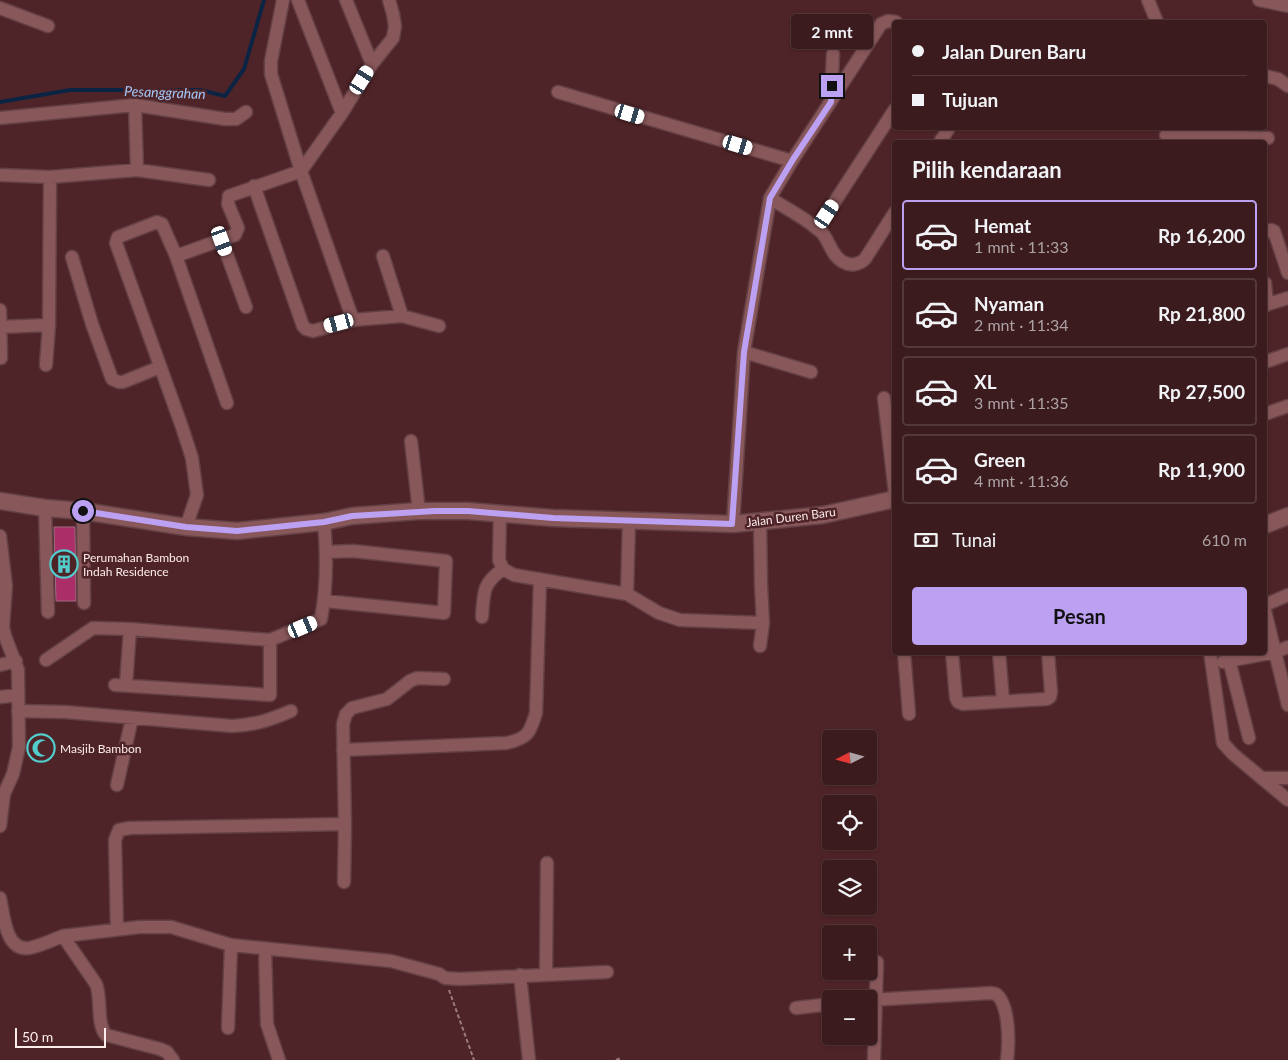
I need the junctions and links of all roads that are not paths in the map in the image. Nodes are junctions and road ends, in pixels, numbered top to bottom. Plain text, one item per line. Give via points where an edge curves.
1 (283, 0) edge
2 (298, 0) edge
3 (346, 0) edge
4 (389, 0) edge
5 (1148, 0) edge
6 (1259, 0) edge
7 (1288, 6) edge
8 (0, 8) edge
9 (1156, 20) edge
10 (892, 22) edge
11 (48, 26) dead end
12 (834, 54) dead end
13 (372, 64) junction
14 (1267, 76) edge
15 (1288, 86) edge
16 (558, 92) dead end
17 (831, 102) junction
18 (135, 105) junction
19 (246, 112) dead end
20 (342, 113) junction
21 (892, 114) edge
22 (0, 118) edge
23 (1166, 135) edge
24 (1268, 138) dead end
25 (792, 161) junction
26 (136, 170) junction
27 (301, 171) junction
28 (0, 175) edge
29 (50, 177) junction
30 (209, 180) dead end
31 (254, 186) junction
32 (770, 198) junction
33 (892, 217) edge
34 (818, 229) junction
35 (1267, 231) edge
36 (222, 241) junction
37 (176, 256) junction
38 (383, 256) dead end
39 (72, 257) dead end
40 (1287, 266) edge
41 (1288, 298) edge
42 (1267, 305) edge
43 (246, 307) dead end
44 (0, 310) edge
45 (402, 316) junction
46 (353, 320) junction
47 (49, 325) junction
48 (439, 326) dead end
49 (0, 327) edge
50 (744, 352) junction
51 (1288, 354) edge
52 (1, 358) edge
53 (1267, 361) edge
54 (46, 365) dead end
55 (160, 367) junction
56 (811, 372) dead end
57 (884, 398) dead end
58 (227, 403) dead end
59 (1288, 406) edge
60 (1267, 413) edge
61 (411, 442) dead end
62 (892, 467) edge
63 (0, 500) edge
64 (892, 500) edge
65 (45, 508) junction
66 (83, 511) junction
67 (419, 511) junction
68 (500, 513) junction
69 (1288, 516) edge
70 (629, 521) junction
71 (324, 522) junction
72 (760, 522) junction
73 (732, 524) junction
74 (1267, 524) edge
75 (186, 527) junction
76 (0, 536) edge
77 (326, 552) junction
78 (503, 569) junction
79 (540, 579) junction
80 (628, 594) junction
81 (1288, 595) edge
82 (325, 601) junction
83 (84, 604) dead end
84 (1267, 604) edge
85 (48, 612) dead end
86 (482, 617) dead end
87 (1267, 619) edge
88 (763, 623) junction
89 (130, 629) junction
90 (270, 640) junction
91 (760, 646) dead end
92 (1288, 647) edge
93 (1275, 652) junction
94 (1267, 653) edge
95 (904, 655) edge
96 (952, 655) edge
97 (999, 655) edge
98 (1048, 655) edge
99 (1247, 655) edge
100 (1228, 657) edge
101 (1211, 658) edge
102 (46, 660) dead end
103 (16, 661) junction
104 (0, 665) edge
105 (444, 679) dead end
106 (18, 695) junction
107 (0, 697) edge
108 (1287, 701) edge
109 (1003, 702) junction
110 (18, 711) junction
111 (291, 711) dead end
112 (908, 714) dead end
113 (132, 718) junction
114 (1249, 738) dead end
115 (343, 750) junction
116 (1262, 778) junction
117 (1288, 778) edge
118 (117, 785) dead end
119 (2, 794) edge
120 (1288, 800) edge
121 (345, 824) junction
122 (0, 826) edge
123 (548, 863) dead end
124 (344, 882) dead end
125 (0, 898) edge
126 (117, 930) junction
127 (63, 936) junction
128 (231, 945) junction
129 (265, 949) junction
130 (608, 972) dead end
131 (546, 974) junction
132 (520, 975) junction
133 (877, 1000) edge
134 (822, 1005) edge
135 (796, 1008) dead end
136 (228, 1028) dead end
137 (874, 1045) edge
138 (173, 1060) edge
139 (278, 1060) edge
140 (530, 1060) edge
141 (874, 1060) edge
142 (1007, 1060) edge

1 - 27 street via 270,74
2 - 20 street
3 - 13 street
4 - 13 street via 395,26 392,38
5 - 9 street
6 - 7 street
8 - 11 street
10 - 17 street via 881,24
12 - 17 street
13 - 20 street
14 - 15 street
16 - 25 street
17 - 25 street
18 - 19 street via 225,119 236,119
18 - 22 street
18 - 26 street
20 - 27 street
21 - 34 street
23 - 24 street
25 - 32 street
26 - 29 street
26 - 30 street
27 - 31 street
27 - 46 street
28 - 29 street
29 - 47 street
31 - 36 street via 228,199 238,228 235,235
31 - 46 street via 303,326 312,331
32 - 34 street
32 - 50 street
33 - 34 street via 865,259 858,264 841,261
35 - 40 street via 1274,231
36 - 37 street
36 - 43 street
37 - 55 street via 160,222 116,239
37 - 58 street
38 - 45 street
39 - 55 street via 112,379 123,382
41 - 42 street
44 - 49 street
45 - 46 street
45 - 48 street
47 - 49 street
47 - 54 street
49 - 52 street
50 - 56 street
50 - 73 street
51 - 53 street
55 - 75 street via 195,474 197,494
57 - 62 street
59 - 60 street
61 - 67 street
63 - 65 street, Jalan Duren Baru
64 - 72 street, Jalan Duren Baru via 823,515
65 - 66 street, Jalan Duren Baru
65 - 85 street
66 - 75 street, Jalan Duren Baru
66 - 83 street
67 - 68 street, Jalan Duren Baru
67 - 71 street, Jalan Duren Baru via 352,516
68 - 70 street, Jalan Duren Baru
68 - 78 street via 498,553
69 - 74 street
70 - 73 street, Jalan Duren Baru
70 - 80 street
71 - 75 street, Jalan Duren Baru via 237,531
71 - 77 street
72 - 73 street, Jalan Duren Baru
72 - 88 street
76 - 103 street via 6,586 4,636
77 - 82 street
77 - 82 street via 446,561 444,612
78 - 79 street via 514,575
78 - 86 street via 490,578 486,586
79 - 80 street
79 - 115 street via 536,713 530,731 521,740
80 - 88 street via 659,613 680,620
81 - 84 street
82 - 90 street via 321,619
87 - 93 street
88 - 91 street
89 - 90 street
89 - 90 street via 120,685 270,695
89 - 102 street via 93,628
92 - 93 street
93 - 94 street
93 - 108 street
95 - 112 street
96 - 109 street via 958,702
97 - 109 street
98 - 109 street via 1050,697
99 - 100 street
100 - 101 street
100 - 114 street
101 - 116 street via 1223,743
103 - 104 street
103 - 106 street
105 - 115 street via 416,678 387,699 352,708 343,724
106 - 107 street
106 - 110 street
110 - 113 street
110 - 119 street via 17,761
111 - 113 street via 251,725
113 - 118 street
115 - 121 street
116 - 117 street
116 - 120 street
119 - 122 street
121 - 124 street
121 - 126 street via 119,830 115,840
123 - 131 street
125 - 127 street via 8,934 16,946 30,948
126 - 127 street
126 - 128 street via 171,927
127 - 138 street via 96,984 103,1032 160,1049
128 - 129 street
128 - 136 street
129 - 132 street via 391,961 445,978
129 - 139 street via 267,1024
130 - 131 street
131 - 132 street
132 - 140 street
133 - 142 street via 996,994 1002,1003 1008,1031
134 - 135 street
137 - 141 street

